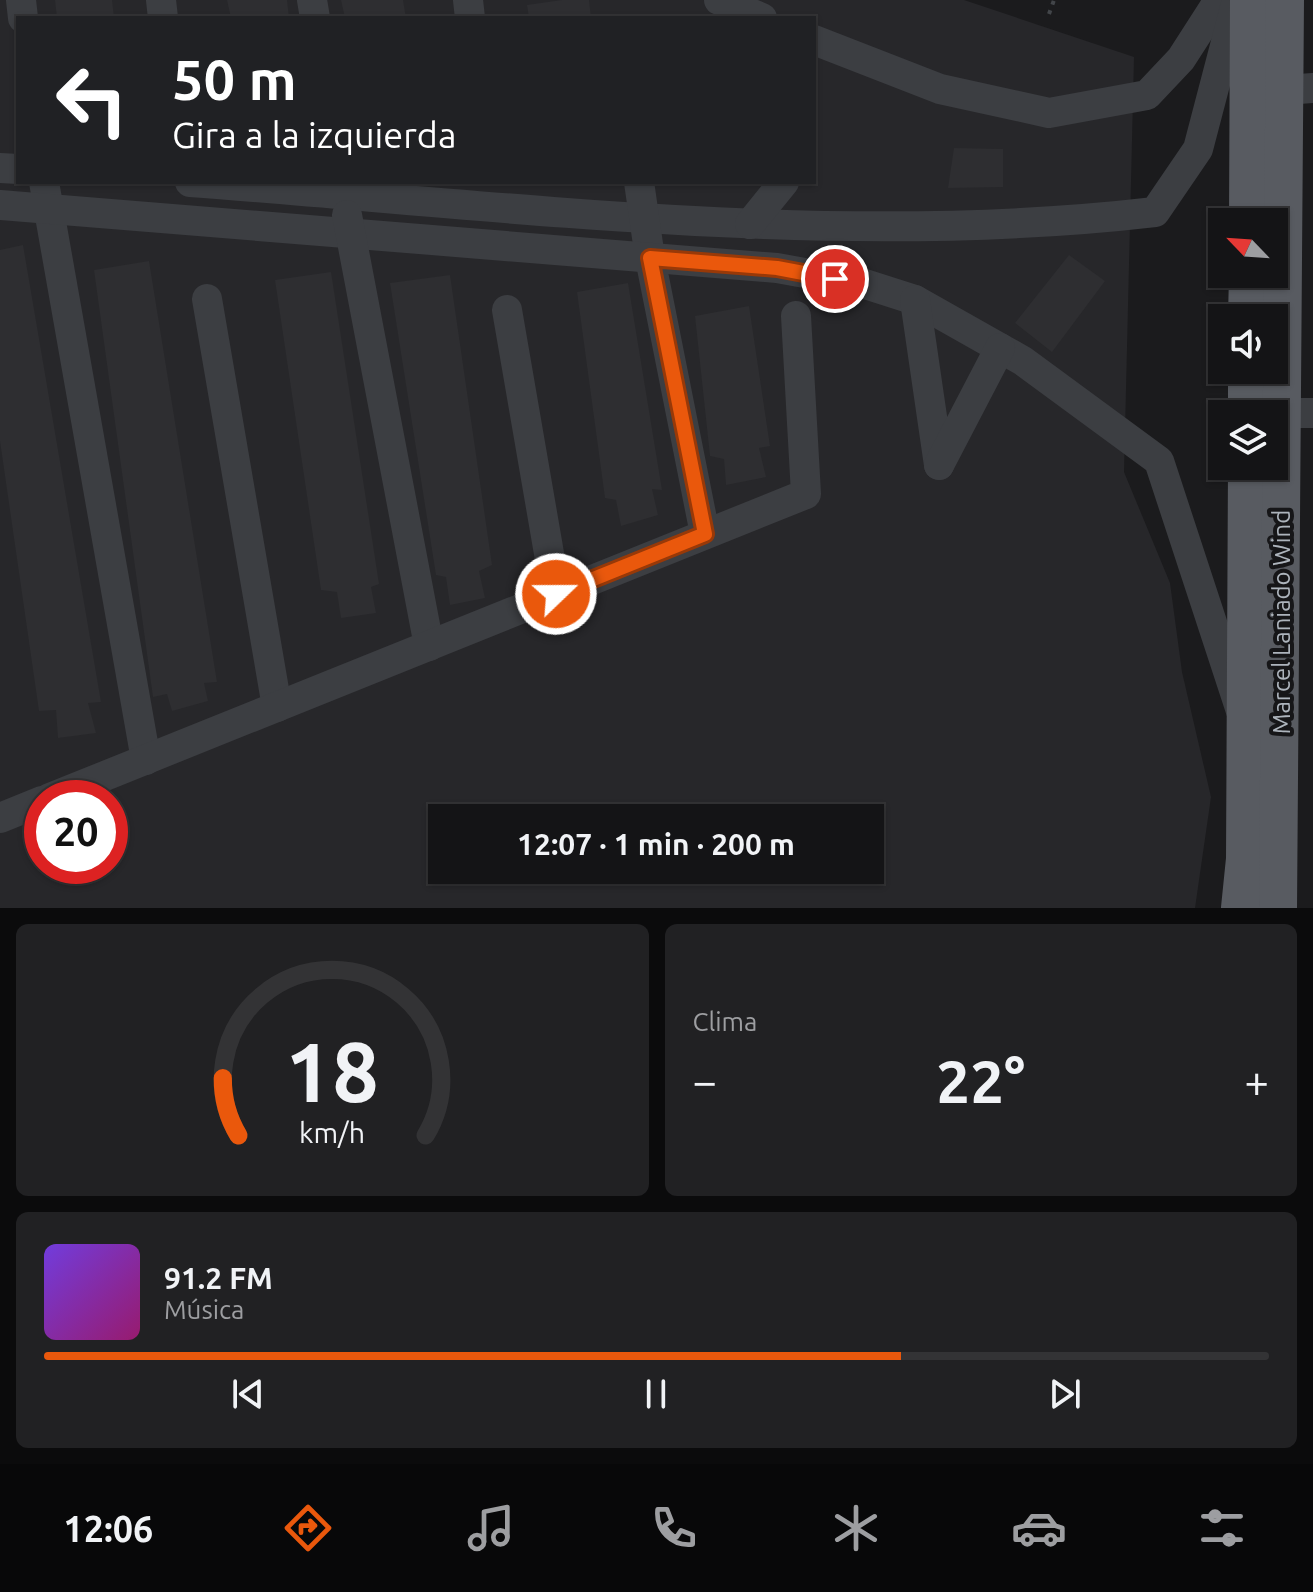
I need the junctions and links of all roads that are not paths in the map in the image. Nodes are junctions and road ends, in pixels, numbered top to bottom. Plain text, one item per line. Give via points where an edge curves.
1 (719, 0) edge
2 (1219, 0) edge
3 (1237, 0) edge
4 (1249, 0) edge
5 (1285, 0) edge
6 (757, 16) edge
7 (818, 48) edge
8 (1299, 89) edge
9 (241, 184) edge
10 (639, 184) edge
11 (782, 184) edge
12 (343, 188) edge
13 (46, 196) edge
14 (0, 205) edge
15 (1248, 208) edge
16 (643, 216) junction
17 (750, 224) junction
18 (350, 234) junction
19 (650, 258) junction
20 (207, 299) dead end
21 (915, 300) junction
22 (507, 310) dead end
23 (796, 316) dead end
24 (1000, 348) junction
25 (1258, 384) edge
26 (1271, 400) edge
27 (1282, 400) edge
28 (1247, 480) edge
29 (1281, 480) edge
30 (705, 534) junction
31 (556, 594) junction
32 (429, 646) junction
33 (277, 707) junction
34 (1246, 725) junction
35 (146, 760) junction
36 (95, 780) edge
37 (24, 808) edge
38 (0, 818) edge
39 (1240, 908) edge
40 (1278, 908) edge

1 - 6 lane
2 - 7 lane via 1181,59 1147,95 1049,113 940,89
3 - 17 lane via 1198,149 1155,212 1052,224
4 - 15 main road
5 - 8 main road, Marcel Laniado Wind
8 - 27 main road, Marcel Laniado Wind
9 - 12 lane
10 - 16 lane
11 - 17 lane
12 - 16 lane
12 - 18 lane
13 - 14 lane
13 - 18 lane
13 - 35 lane
16 - 17 lane
16 - 19 lane
18 - 19 lane
18 - 32 lane
19 - 21 lane via 777,268 865,284
19 - 30 lane
20 - 33 lane
21 - 24 lane
21 - 24 lane via 939,465
22 - 31 lane
23 - 30 lane via 806,494
24 - 34 lane via 1159,461
25 - 26 main road, Marcel Laniado Wind
28 - 34 main road, Marcel Laniado Wind
29 - 40 main road, Marcel Laniado Wind
30 - 31 lane
31 - 32 lane
32 - 33 lane
33 - 35 lane
34 - 39 main road, Marcel Laniado Wind
35 - 36 lane
37 - 38 lane

